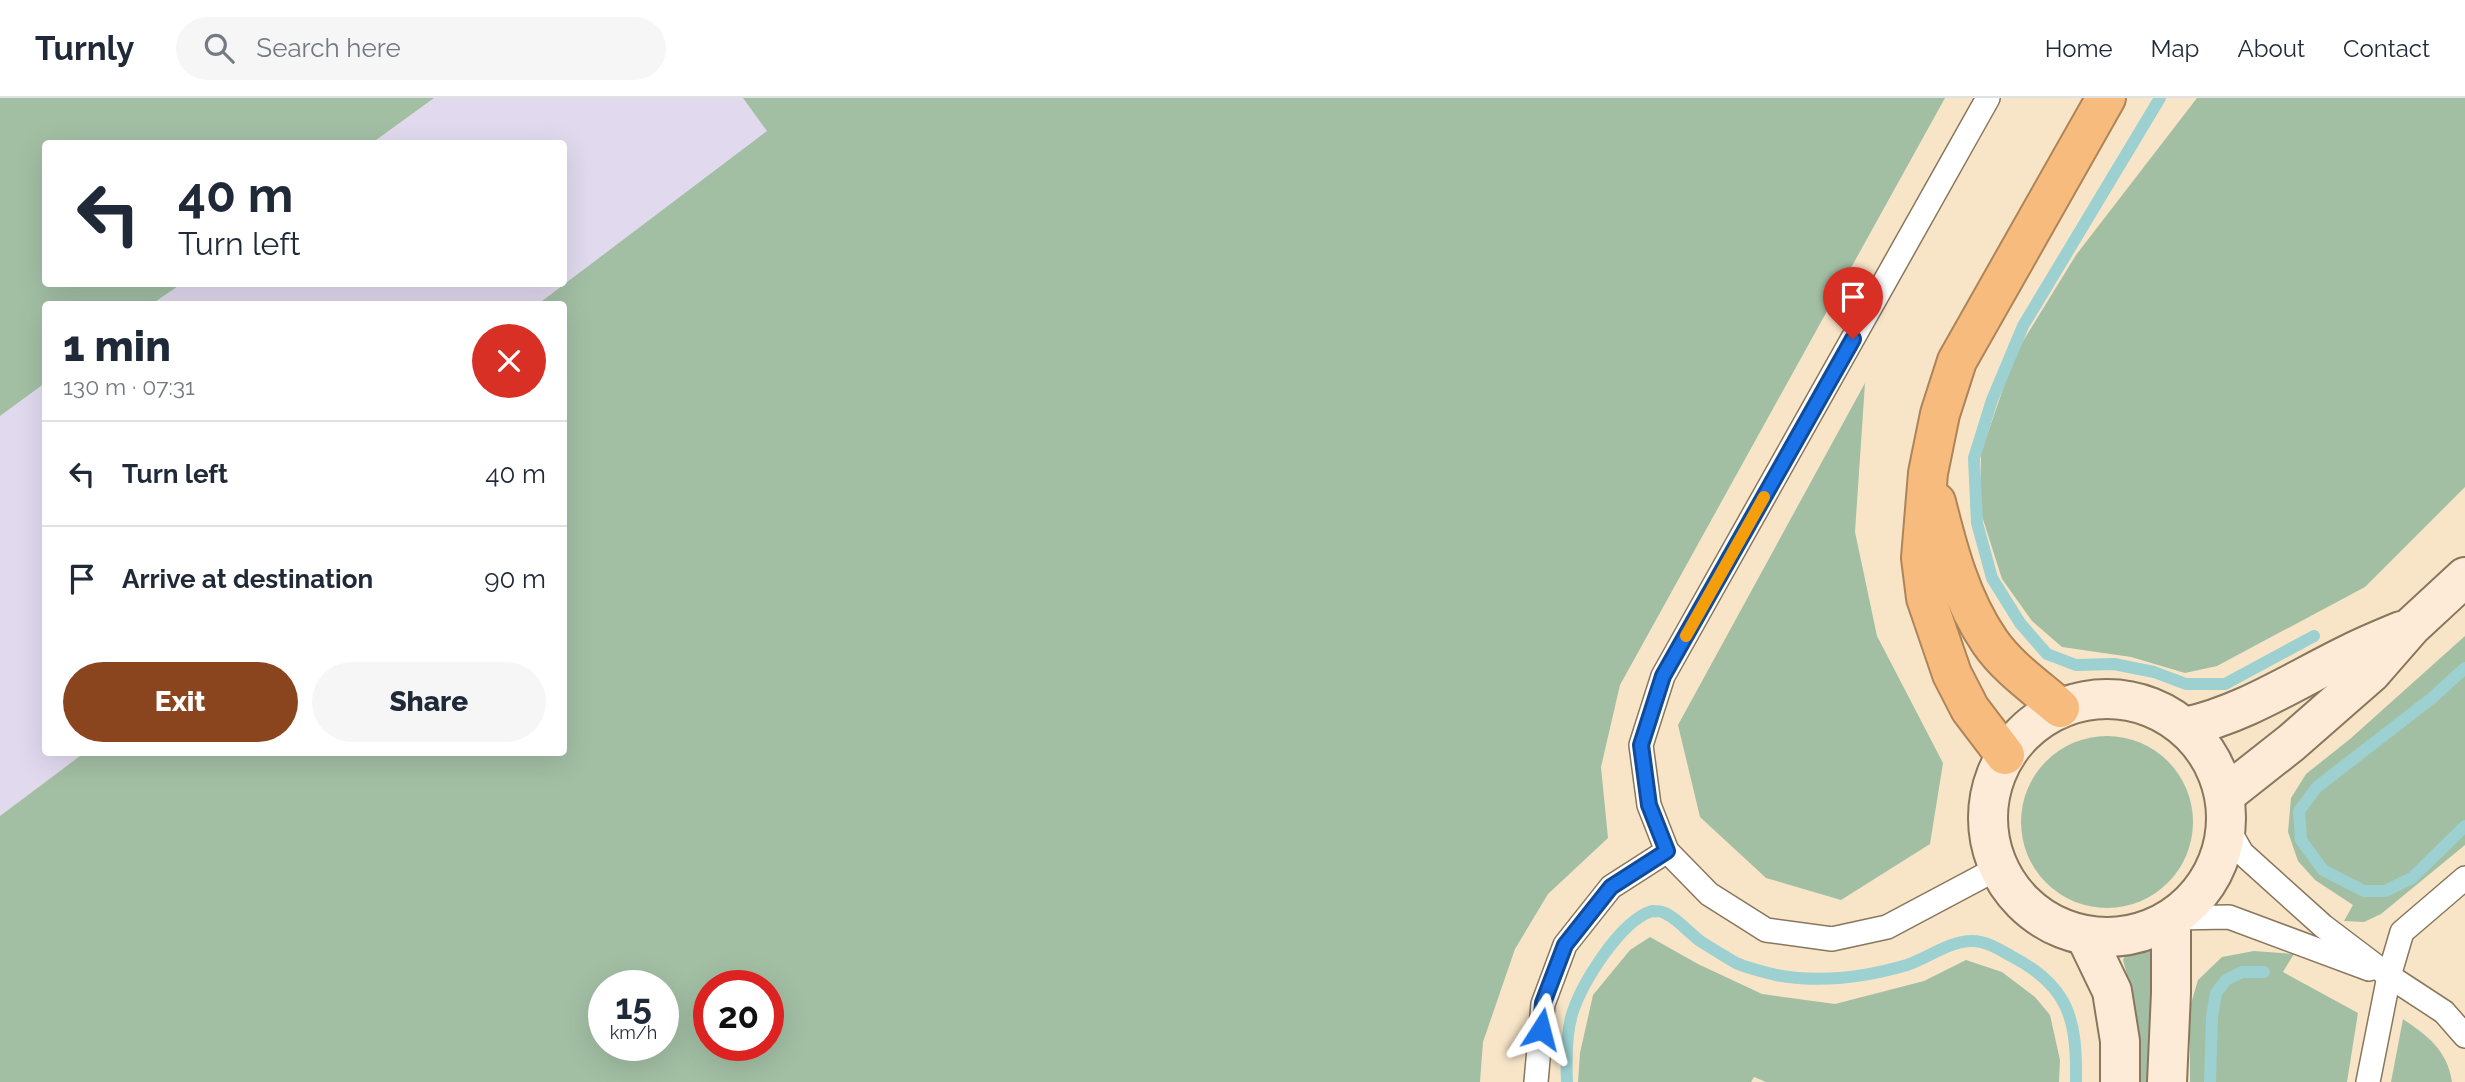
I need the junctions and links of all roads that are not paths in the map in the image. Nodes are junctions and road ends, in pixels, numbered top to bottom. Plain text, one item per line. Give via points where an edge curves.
1 (1988, 98) edge
2 (2106, 98) edge
3 (1928, 473) junction
4 (2465, 578) edge
5 (2412, 626) junction
6 (2060, 708) junction
7 (2185, 727) junction
8 (2005, 755) junction
9 (2226, 811) junction
10 (1667, 851) junction
11 (1998, 868) junction
12 (2465, 878) edge
13 (2172, 919) junction
14 (2086, 937) junction
15 (2389, 976) junction
16 (2465, 1036) edge
17 (1536, 1082) edge
18 (2120, 1082) edge
19 (2166, 1082) edge
20 (2368, 1082) edge

1 - 10 lane via 1663,676 1641,745 1649,805
2 - 3 highway via 1957,361
3 - 6 highway via 1950,558 1974,616 2011,667
3 - 8 highway via 1921,558 1926,598 1952,674 1970,709
4 - 5 main road
5 - 7 main road via 2262,699
5 - 9 main road via 2371,673 2291,743
6 - 7 main road via 2092,699 2125,699 2157,709
6 - 8 main road via 2029,727
7 - 9 main road via 2211,757
8 - 11 main road via 1990,791 1987,831
9 - 13 main road via 2221,858 2201,894
9 - 15 lane via 2242,853 2323,926
10 - 11 lane via 1709,894 1766,930 1832,939 1887,927
10 - 17 lane via 1611,887 1565,945 1543,1003
11 - 14 main road via 2019,900 2050,924
12 - 15 lane via 2402,932
13 - 14 main road via 2125,937
13 - 15 lane via 2229,916
13 - 19 main road
14 - 18 main road via 2112,990 2120,1041
15 - 16 lane via 2444,1012
15 - 20 lane

